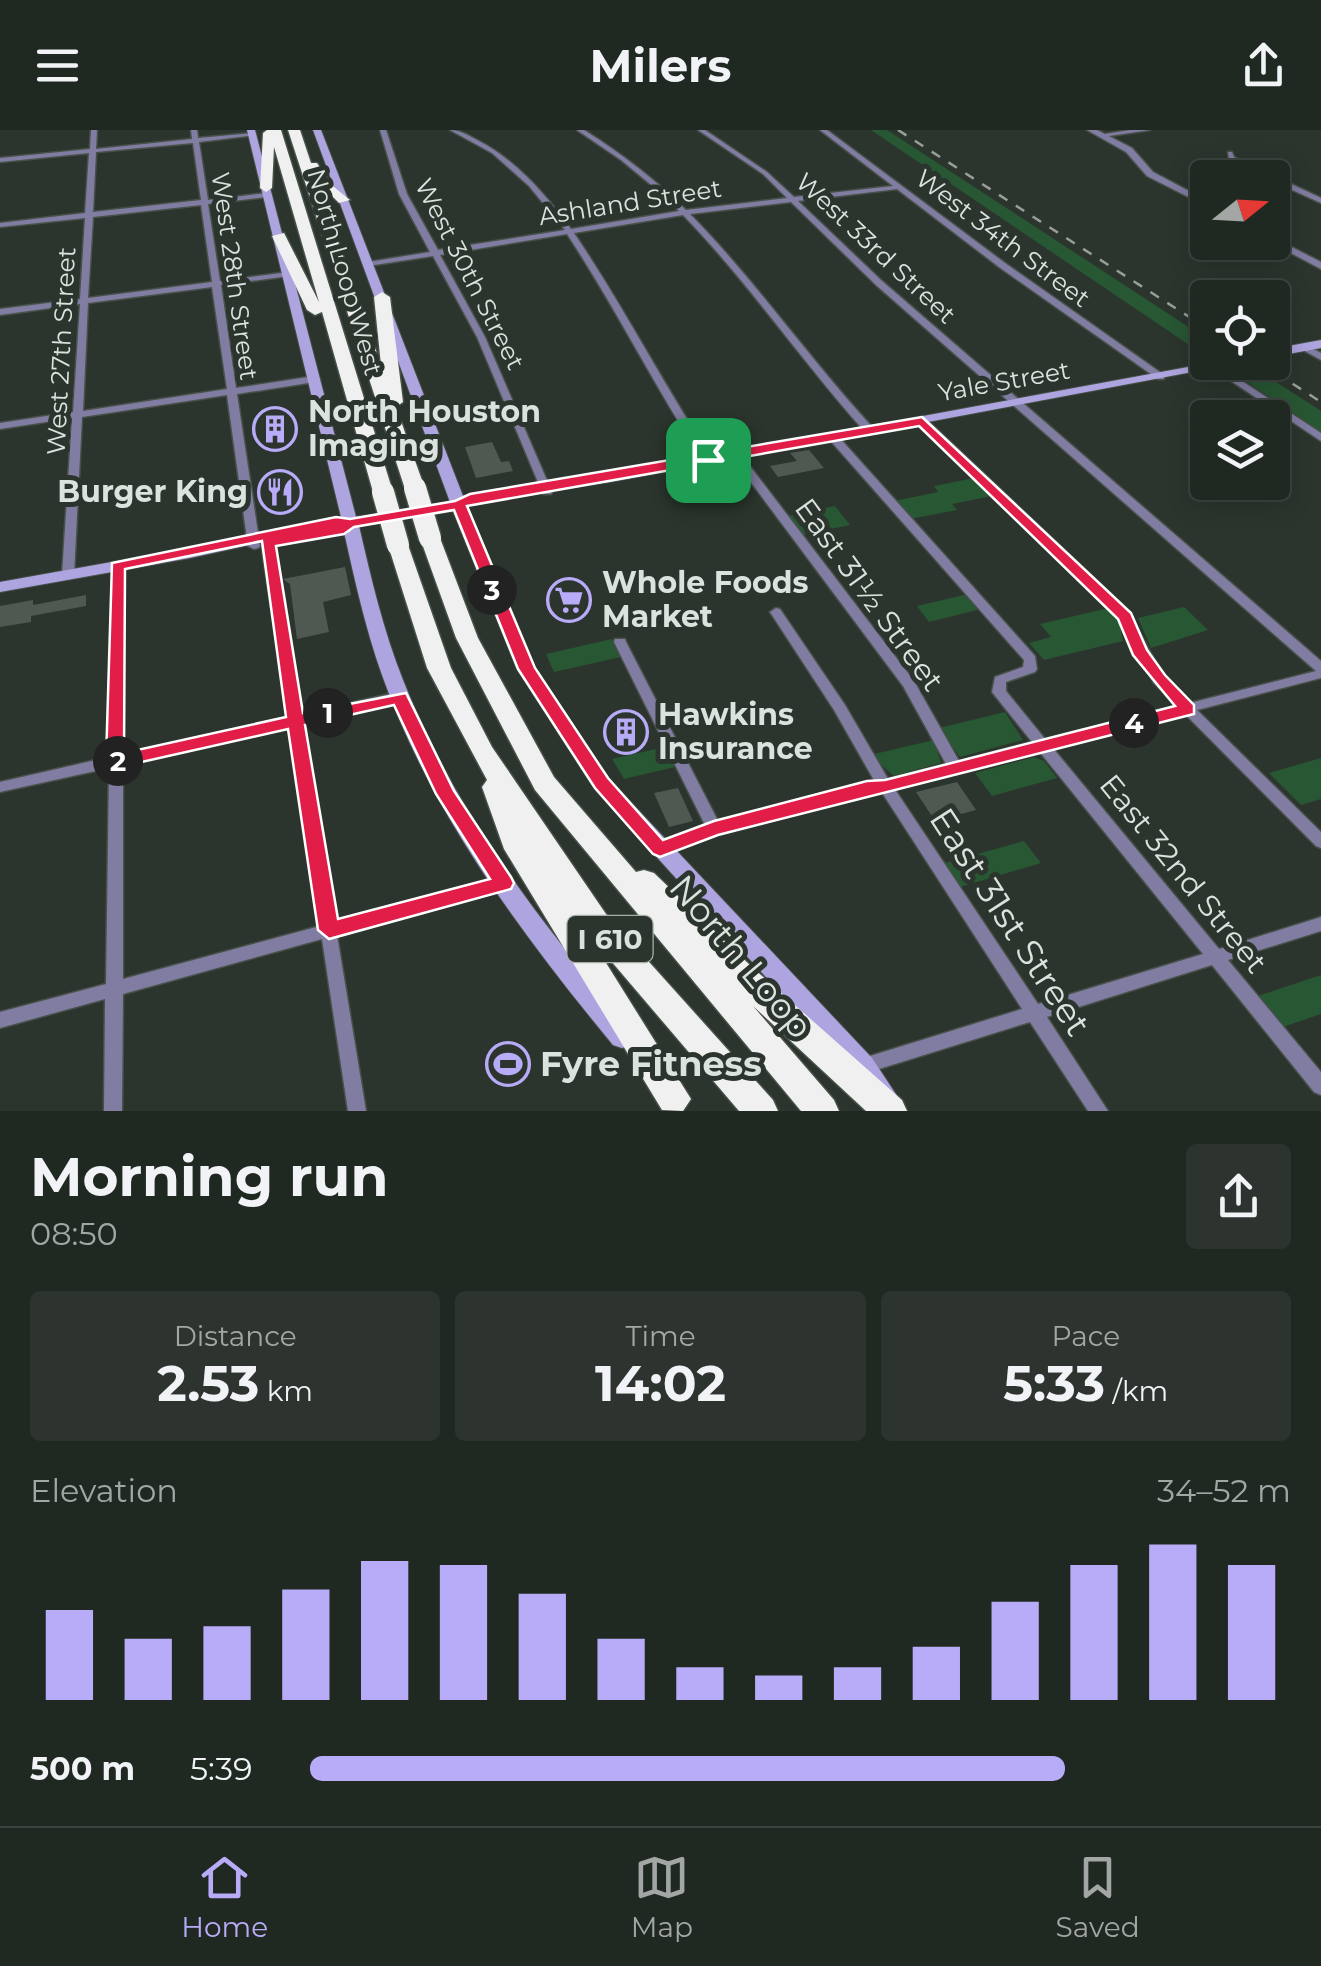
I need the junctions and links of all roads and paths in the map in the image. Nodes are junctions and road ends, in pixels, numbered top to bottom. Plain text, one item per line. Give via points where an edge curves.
1 (94, 130) edge
2 (272, 130) edge
3 (294, 130) edge
4 (317, 130) edge
5 (383, 130) edge
6 (454, 130) edge
7 (580, 130) edge
8 (701, 130) edge
9 (823, 130) edge
10 (1092, 130) edge
11 (1147, 130) edge
12 (252, 132) edge
13 (194, 135) edge
14 (1102, 136) junction
15 (299, 146) junction
16 (92, 150) junction
17 (1230, 153) dead end
18 (0, 160) edge
19 (1235, 160) edge
20 (1290, 186) edge
21 (900, 187) junction
22 (266, 192) junction
23 (1190, 195) edge
24 (792, 198) junction
25 (344, 200) junction
26 (1321, 201) edge
27 (204, 202) junction
28 (682, 213) junction
29 (89, 214) junction
30 (0, 224) edge
31 (568, 232) junction
32 (280, 236) junction
33 (1290, 250) edge
34 (437, 255) junction
35 (368, 264) junction
36 (1321, 266) edge
37 (289, 274) junction
38 (216, 284) junction
39 (382, 297) junction
40 (84, 301) junction
41 (0, 312) edge
42 (1317, 351) edge
43 (1290, 354) edge
44 (343, 368) junction
45 (1190, 372) edge
46 (1161, 377) junction
47 (315, 379) junction
48 (1235, 380) edge
49 (232, 392) junction
50 (1018, 404) junction
51 (77, 414) junction
52 (390, 415) junction
53 (922, 421) junction
54 (0, 426) edge
55 (870, 430) junction
56 (833, 437) junction
57 (1321, 438) edge
58 (736, 455) junction
59 (708, 460) junction
60 (545, 489) junction
61 (459, 504) junction
62 (350, 523) junction
63 (430, 538) joint
64 (260, 541) junction
65 (118, 566) junction
66 (68, 575) junction
67 (0, 587) edge
68 (776, 612) dead end
69 (620, 642) dead end
70 (1321, 671) edge
71 (400, 698) junction
72 (1188, 709) junction
73 (296, 721) junction
74 (1043, 747) junction
75 (482, 751) junction
76 (115, 761) junction
77 (956, 768) junction
78 (544, 783) junction
79 (885, 786) junction
80 (0, 787) edge
81 (714, 828) junction
82 (1321, 842) edge
83 (660, 849) junction
84 (504, 883) junction
85 (1321, 924) edge
86 (329, 930) junction
87 (1215, 957) junction
88 (114, 988) junction
89 (1034, 1012) junction
90 (0, 1020) edge
91 (863, 1066) junction
92 (1321, 1086) edge
93 (679, 1105) edge
94 (113, 1111) edge
95 (357, 1111) edge
96 (761, 1111) edge
97 (822, 1111) edge
98 (892, 1111) edge
99 (1099, 1111) edge

1 - 16 street, West 27th Street
2 - 22 highway
2 - 44 highway, North Loop West / I 610
3 - 15 highway, North Loop West / I 610
4 - 25 main road
5 - 34 street, West 30th Street via 404,194
6 - 31 street via 517,168
7 - 28 street via 621,155
8 - 24 street, West 33rd Street
9 - 21 street, West 34th Street
10 - 14 street
11 - 14 street
12 - 13 street
12 - 22 main road
13 - 16 street
13 - 27 street, West 28th Street
14 - 23 street
15 - 25 highway
15 - 52 highway, North Loop West / I 610
16 - 18 street
16 - 29 street, West 27th Street
17 - 19 street
20 - 26 street
21 - 24 street, Ashland Street
21 - 46 street, West 34th Street
22 - 27 street
22 - 32 main road
24 - 28 street, Ashland Street
24 - 50 street, West 33rd Street
25 - 35 main road
27 - 29 street
27 - 38 street, West 28th Street
28 - 31 street, Ashland Street
28 - 55 street
29 - 30 street
29 - 40 street, West 27th Street
31 - 34 street, Ashland Street
31 - 59 street
32 - 37 main road
32 - 44 highway
33 - 36 street
34 - 35 street, Ashland Street
34 - 60 street, West 30th Street via 480,336
35 - 39 main road
37 - 38 street
37 - 47 main road
38 - 40 street
38 - 49 street, West 28th Street
39 - 52 highway via 396,396
39 - 61 main road
40 - 41 street
40 - 51 street, West 27th Street
42 - 43 main road
44 - 75 highway, North Loop West / I 610, bridge via 439,668
45 - 46 main road, Yale Street
46 - 50 main road, Yale Street
47 - 49 street
47 - 62 main road
48 - 57 street
49 - 51 street
49 - 64 street, West 28th Street
50 - 53 main road, Yale Street
50 - 70 street, West 33rd Street
51 - 54 street
51 - 66 street, West 27th Street
52 - 63 highway, North Loop West / I 610, bridge
53 - 55 main road, Yale Street
53 - 72 street via 1126,616 1139,651
55 - 56 main road, Yale Street
56 - 58 main road, Yale Street
56 - 74 street, East 32nd Street via 1032,662 997,686
58 - 59 main road, Yale Street
58 - 77 street, East 31½ Street via 909,684
59 - 60 main road, Yale Street
60 - 61 main road, Yale Street via 474,508
61 - 62 main road, Yale Street
61 - 83 main road via 526,669 602,783
62 - 64 main road, Yale Street via 338,531
62 - 71 main road
63 - 78 highway, North Loop / I 610 via 467,638
64 - 65 main road, Yale Street
64 - 73 street, West 28th Street
65 - 66 main road, Yale Street
65 - 76 street
66 - 67 main road, Yale Street
68 - 79 street, East 31st Street
69 - 81 street
70 - 72 street
71 - 73 street
71 - 84 main road via 446,794
72 - 74 street
72 - 82 street
73 - 76 street
73 - 86 street, West 28th Street
74 - 77 street
74 - 87 street, East 32nd Street
75 - 93 highway via 514,841
75 - 96 highway, I 610 via 596,923
76 - 80 street
76 - 88 street
77 - 79 street
78 - 97 highway, North Loop / I 610
78 - 98 highway via 741,976
79 - 81 street
79 - 89 street, East 31st Street
81 - 83 street
83 - 91 main road
84 - 86 street
84 - 93 main road
85 - 87 street
86 - 88 street
86 - 95 street, West 28th Street
87 - 89 street
87 - 92 street, East 32nd Street
88 - 90 street
88 - 94 street
89 - 91 street
89 - 99 street, East 31st Street
91 - 98 main road

